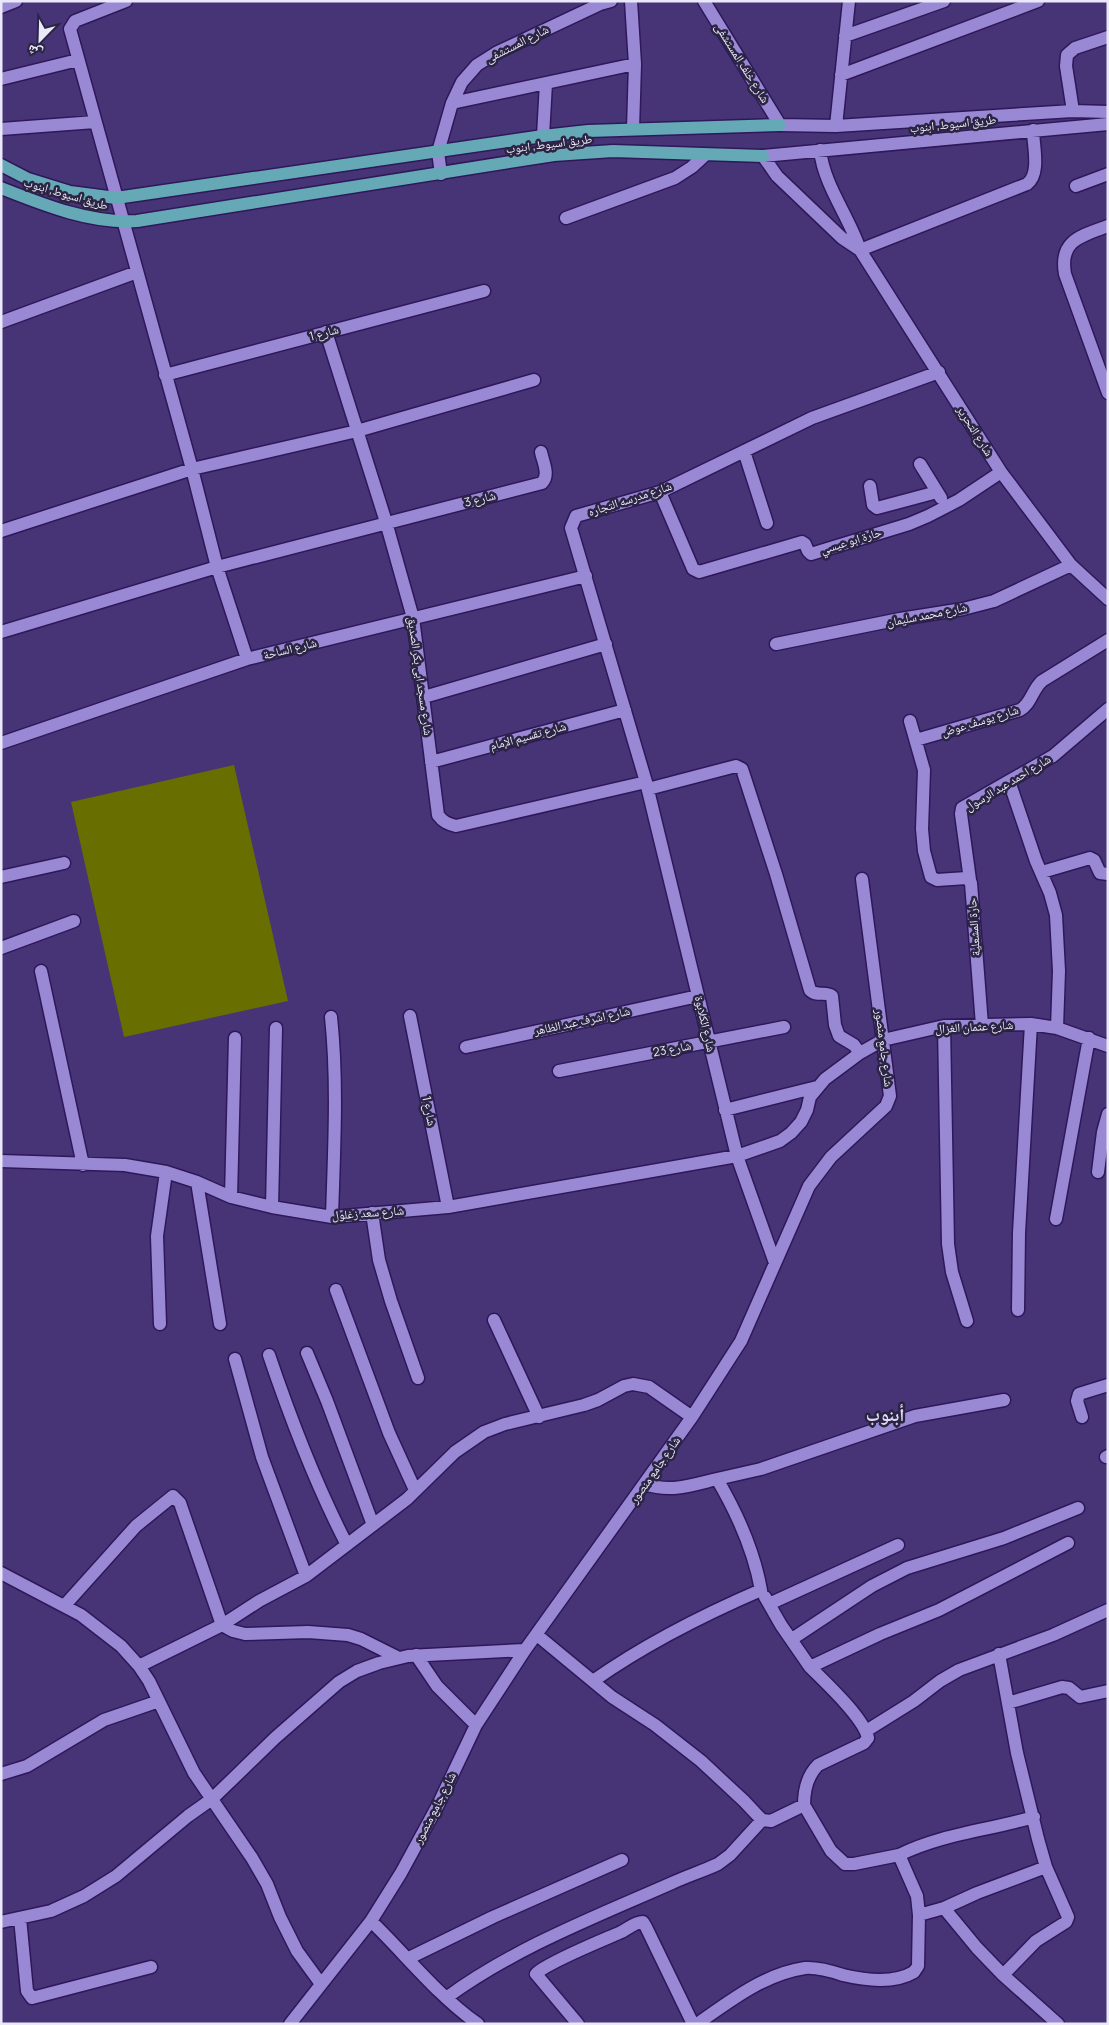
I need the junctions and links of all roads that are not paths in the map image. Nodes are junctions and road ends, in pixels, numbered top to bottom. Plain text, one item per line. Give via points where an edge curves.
1 (16, 1) edge
2 (126, 1) edge
3 (611, 1) edge
4 (631, 1) edge
5 (704, 1) edge
6 (849, 1) edge
7 (944, 1) edge
8 (1038, 1) edge
9 (1, 7) edge
10 (845, 36) junction
11 (1108, 37) edge
12 (78, 60) junction
13 (635, 64) junction
14 (841, 75) junction
15 (1, 79) edge
16 (546, 83) junction
17 (452, 103) junction
18 (1073, 111) junction
19 (1108, 112) edge
20 (95, 122) junction
21 (1108, 124) edge
22 (780, 125) junction
23 (836, 126) junction
24 (1, 129) edge
25 (633, 129) junction
26 (1033, 130) junction
27 (543, 136) junction
28 (820, 150) junction
29 (438, 152) junction
30 (705, 155) junction
31 (763, 156) junction
32 (1, 165) edge
33 (441, 174) junction
34 (1108, 174) edge
35 (1076, 186) dead end
36 (1, 188) edge
37 (116, 198) junction
38 (566, 218) dead end
39 (123, 222) junction
40 (1108, 226) edge
41 (860, 250) junction
42 (137, 272) junction
43 (484, 291) dead end
44 (1, 322) edge
45 (326, 332) junction
46 (939, 372) junction
47 (1104, 372) edge
48 (165, 375) junction
49 (534, 380) dead end
50 (1108, 393) edge
51 (357, 432) junction
52 (744, 451) junction
53 (541, 452) dead end
54 (920, 464) dead end
55 (192, 469) junction
56 (1001, 472) junction
57 (870, 486) dead end
58 (660, 492) junction
59 (937, 492) junction
60 (946, 507) junction
61 (386, 522) junction
62 (768, 524) dead end
63 (1, 531) edge
64 (1071, 565) junction
65 (217, 567) junction
66 (586, 576) junction
67 (1108, 599) edge
68 (413, 618) junction
69 (1, 632) edge
70 (1108, 640) edge
71 (606, 644) junction
72 (776, 644) dead end
73 (247, 659) junction
74 (424, 697) junction
75 (1108, 709) edge
76 (625, 710) junction
77 (910, 721) dead end
78 (916, 740) junction
79 (1, 742) edge
80 (431, 762) junction
81 (1008, 781) junction
82 (647, 786) junction
83 (64, 864) dead end
84 (1042, 872) junction
85 (1108, 874) edge
86 (1, 877) edge
87 (862, 879) dead end
88 (970, 880) junction
89 (74, 920) dead end
90 (1, 948) edge
91 (41, 971) dead end
92 (698, 996) junction
93 (410, 1016) dead end
94 (331, 1017) dead end
95 (1031, 1024) junction
96 (982, 1025) junction
97 (944, 1026) junction
98 (784, 1027) dead end
99 (276, 1028) dead end
100 (1057, 1028) junction
101 (235, 1038) dead end
102 (1089, 1038) junction
103 (882, 1040) junction
104 (709, 1042) junction
105 (1108, 1046) edge
106 (466, 1047) dead end
107 (860, 1053) junction
108 (559, 1071) dead end
109 (817, 1087) junction
110 (725, 1110) junction
111 (1108, 1114) edge
112 (737, 1156) junction
113 (1, 1161) edge
114 (83, 1165) junction
115 (166, 1172) junction
116 (1098, 1172) dead end
117 (198, 1182) junction
118 (231, 1197) junction
119 (448, 1206) junction
120 (272, 1207) junction
121 (372, 1213) junction
122 (332, 1217) junction
123 (1056, 1219) dead end
124 (775, 1263) junction
125 (336, 1290) dead end
126 (1018, 1310) dead end
127 (494, 1320) dead end
128 (967, 1321) dead end
129 (160, 1324) dead end
130 (220, 1324) dead end
131 (307, 1353) dead end
132 (269, 1355) dead end
133 (235, 1359) dead end
134 (418, 1378) dead end
135 (1108, 1385) edge
136 (1004, 1400) dead end
137 (539, 1417) junction
138 (692, 1417) junction
139 (1082, 1417) dead end
140 (717, 1479) junction
141 (646, 1484) junction
142 (415, 1490) junction
143 (1078, 1508) dead end
144 (373, 1525) junction
145 (1068, 1543) dead end
146 (347, 1545) junction
147 (898, 1545) dead end
148 (1, 1572) edge
149 (306, 1576) junction
150 (761, 1590) junction
151 (769, 1604) junction
152 (65, 1606) junction
153 (1108, 1610) edge
154 (222, 1624) junction
155 (537, 1635) junction
156 (792, 1640) junction
157 (525, 1650) junction
158 (999, 1654) junction
159 (416, 1655) junction
160 (399, 1658) junction
161 (139, 1666) junction
162 (810, 1667) junction
163 (593, 1681) junction
164 (1108, 1691) edge
165 (159, 1701) junction
166 (1008, 1703) junction
167 (476, 1725) junction
168 (866, 1731) junction
169 (1, 1774) edge
170 (212, 1798) junction
171 (804, 1805) junction
172 (1034, 1817) junction
173 (762, 1820) junction
174 (899, 1855) junction
175 (622, 1860) dead end
176 (1046, 1867) junction
177 (944, 1908) junction
178 (919, 1915) junction
179 (20, 1918) junction
180 (371, 1921) junction
181 (1, 1922) edge
182 (409, 1958) junction
183 (151, 1967) dead end
184 (1003, 1975) junction
185 (321, 1984) junction
186 (446, 1998) junction
187 (290, 2024) edge
188 (478, 2024) edge
189 (578, 2024) edge
190 (693, 2024) edge
191 (697, 2024) edge
192 (1058, 2024) edge

1 - 9 street
2 - 12 street via 72,23 70,29
3 - 17 street, شارع المستشفى via 496,53 462,82
4 - 13 street
5 - 22 street, شارع خلف المستشفى
6 - 10 street
7 - 10 street
8 - 14 street
10 - 14 street
11 - 18 street via 1075,48 1067,55
12 - 15 street
12 - 20 street
13 - 16 street
13 - 25 street
14 - 23 street
16 - 17 street
16 - 27 street
17 - 29 street, شارع المستشفى
18 - 19 street, طريق اسيوط, ابنوب
18 - 23 street, طريق اسيوط, ابنوب
20 - 24 street
20 - 37 street
21 - 26 street, طريق اسيوط, ابنوب
22 - 23 street, طريق اسيوط, ابنوب
22 - 25 main road, طريق اسيوط, ابنوب
25 - 27 main road, طريق اسيوط, ابنوب
26 - 28 street, طريق اسيوط, ابنوب
26 - 41 street via 1034,172 1027,184
27 - 29 main road, طريق اسيوط, ابنوب
28 - 31 street, طريق اسيوط, ابنوب
28 - 41 street, شارع التحرير via 822,168
29 - 33 street, شارع المستشفى
29 - 37 main road, طريق اسيوط, ابنوب
30 - 31 main road, طريق اسيوط, ابنوب
30 - 33 main road, طريق اسيوط, ابنوب via 613,151 554,155
30 - 38 street via 675,178
31 - 41 street, شارع التحرير via 777,176 842,238
32 - 37 main road, طريق اسيوط, ابنوب via 28,179 70,192
33 - 39 main road, طريق اسيوط, ابنوب
34 - 35 street
36 - 39 main road, طريق اسيوط, ابنوب via 75,214
37 - 39 street
39 - 42 street
40 - 47 street via 1082,235 1070,244 1064,253 1063,263
41 - 46 street, شارع التحرير
42 - 44 street
42 - 48 street
43 - 45 street, شارع 1
45 - 48 street, شارع 1
45 - 51 street, شارع مسجد ابى بكر الصديق
46 - 52 street, شارع مدرسه التجاره via 812,418
46 - 56 street, شارع التحرير
47 - 50 street
48 - 55 street
49 - 51 street
51 - 55 street
51 - 61 street, شارع مسجد ابى بكر الصديق
52 - 58 street, شارع مدرسه التجاره
52 - 62 street
53 - 61 street, شارع 3 via 547,475 542,483
54 - 59 street
55 - 63 street
55 - 65 street
56 - 60 street, حارة ابو عيسي
56 - 64 street, شارع التحرير
57 - 59 street via 873,505 877,508
58 - 60 street, حارة ابو عيسي via 693,569 699,572 802,542 811,554 910,524
58 - 66 street, شارع مدرسه التجاره via 576,516 571,528
59 - 60 street
61 - 65 street, شارع 3
61 - 68 street, شارع مسجد ابى بكر الصديق
64 - 67 street, شارع التحرير
64 - 72 street, شارع محمد سليمان via 994,601
65 - 69 street, شارع 3
65 - 73 street
66 - 68 street, شارع الساحة
66 - 71 street, شارع مدرسه التجاره
68 - 73 street, شارع الساحة
68 - 74 street, شارع مسجد ابى بكر الصديق
70 - 78 street, شارع يوسف عوض via 1042,682 1020,710
71 - 74 street
71 - 76 street, شارع مدرسه التجاره
73 - 79 street, شارع الساحة
74 - 80 street, شارع مسجد ابى بكر الصديق
75 - 81 street, شارع احمد عبد الرسول via 1053,756
76 - 80 street, شارع تقسيم الإمام
76 - 82 street, شارع مدرسه التجاره
77 - 78 street, حارة المشعلية
78 - 88 street, حارة المشعلية via 924,770 922,829 930,877 934,880
80 - 82 street, شارع مسجد ابى بكر الصديق via 438,815 456,826
81 - 84 street
81 - 88 street, شارع احمد عبد الرسول via 961,811
82 - 92 street, شارع الكلابوة
82 - 107 street via 736,766 742,769 810,990 815,994 832,996 839,1036
83 - 86 street
84 - 85 street via 1090,858 1100,873
84 - 100 street via 1056,915 1059,971
87 - 103 street, شارع جامع منصور
88 - 96 street, حارة المشعلية
89 - 90 street
91 - 114 street
92 - 104 street, شارع الكلابوة
92 - 106 street, شارع اشرف عبد الظاهر
93 - 119 street, شارع 1
94 - 122 street via 336,1099
95 - 96 street, شارع عثمان الغزال
95 - 100 street, شارع عثمان الغزال
95 - 126 street
96 - 97 street, شارع عثمان الغزال
97 - 103 street, شارع عثمان الغزال
97 - 128 street via 948,1244 952,1272
98 - 104 street, شارع 23
99 - 120 street
100 - 102 street, شارع عثمان الغزال
101 - 118 street
102 - 105 street, شارع عثمان الغزال
102 - 123 street
103 - 107 street, شارع عثمان الغزال
103 - 124 street, شارع جامع منصور via 890,1096 886,1106 831,1157 816,1176
104 - 108 street, شارع 23
104 - 110 street, شارع الكلابوة
107 - 109 street, شارع عثمان الغزال
109 - 110 street
109 - 112 street, شارع عثمان الغزال via 807,1110 791,1133 780,1141
110 - 112 street, شارع الكلابوة
111 - 116 street
112 - 119 street, شارع سعد زغلول
112 - 124 street, شارع الكلابوة
113 - 114 street, شارع سعد زغلول
114 - 115 street, شارع سعد زغلول via 125,1166
115 - 117 street, شارع سعد زغلول
115 - 129 street via 157,1236
117 - 118 street, شارع سعد زغلول
117 - 130 street
118 - 120 street, شارع سعد زغلول
119 - 121 street, شارع سعد زغلول
120 - 122 street, شارع سعد زغلول
121 - 122 street, شارع سعد زغلول
121 - 134 street via 379,1260 390,1301
124 - 138 street, شارع جامع منصور via 740,1341
125 - 142 street via 389,1433
127 - 137 street
131 - 144 street
132 - 146 street via 303,1451
133 - 149 street via 262,1457
135 - 139 street via 1079,1394 1077,1401
136 - 140 street via 915,1416 803,1455
137 - 138 street via 584,1405 633,1384 649,1387
137 - 142 street via 484,1432 456,1452
138 - 141 street, شارع جامع منصور
140 - 141 street via 672,1489
140 - 150 street via 746,1536
141 - 155 street, شارع جامع منصور
142 - 144 street
143 - 156 street via 1004,1538 907,1568 872,1586
144 - 146 street
145 - 162 street via 939,1610
146 - 149 street
147 - 151 street
148 - 152 street
149 - 154 street
150 - 151 street
150 - 163 street via 694,1622
151 - 156 street
152 - 154 street via 136,1526 173,1496 180,1503
152 - 161 street via 121,1646
153 - 158 street via 1053,1635
154 - 160 street via 245,1634 308,1632 348,1635
154 - 161 street
155 - 157 street, شارع جامع منصور
155 - 163 street
156 - 162 street
157 - 159 street
157 - 167 street, شارع جامع منصور
158 - 166 street
158 - 168 street via 959,1670
159 - 160 street
159 - 167 street via 437,1686
160 - 170 street via 357,1671 338,1682
161 - 165 street
162 - 168 street
163 - 173 street via 701,1761
164 - 166 street via 1080,1696 1062,1687
165 - 169 street via 104,1720 27,1766
165 - 170 street via 194,1773
166 - 172 street via 1017,1754
167 - 180 street, شارع جامع منصور via 438,1805
168 - 171 street via 868,1738 864,1743 814,1769 806,1788
170 - 179 street via 116,1876 51,1911
170 - 185 street via 252,1858 298,1951
171 - 173 street via 771,1821
171 - 174 street via 830,1851 845,1864
172 - 174 street via 962,1834
172 - 176 street
173 - 186 street via 718,1864 550,1938 497,1965
174 - 178 street via 915,1889
175 - 182 street via 493,1916
176 - 177 street
176 - 184 street via 1068,1919 1036,1941
177 - 178 street
177 - 184 street
178 - 191 street via 918,1966 910,1974 866,1979 804,1968 765,1980
179 - 181 street
179 - 183 street via 28,1992 32,1998
180 - 182 street
180 - 185 street, شارع جامع منصور
182 - 186 street
184 - 192 street
185 - 187 street, شارع جامع منصور
186 - 188 street
189 - 190 street via 536,1972 642,1922 668,1968

